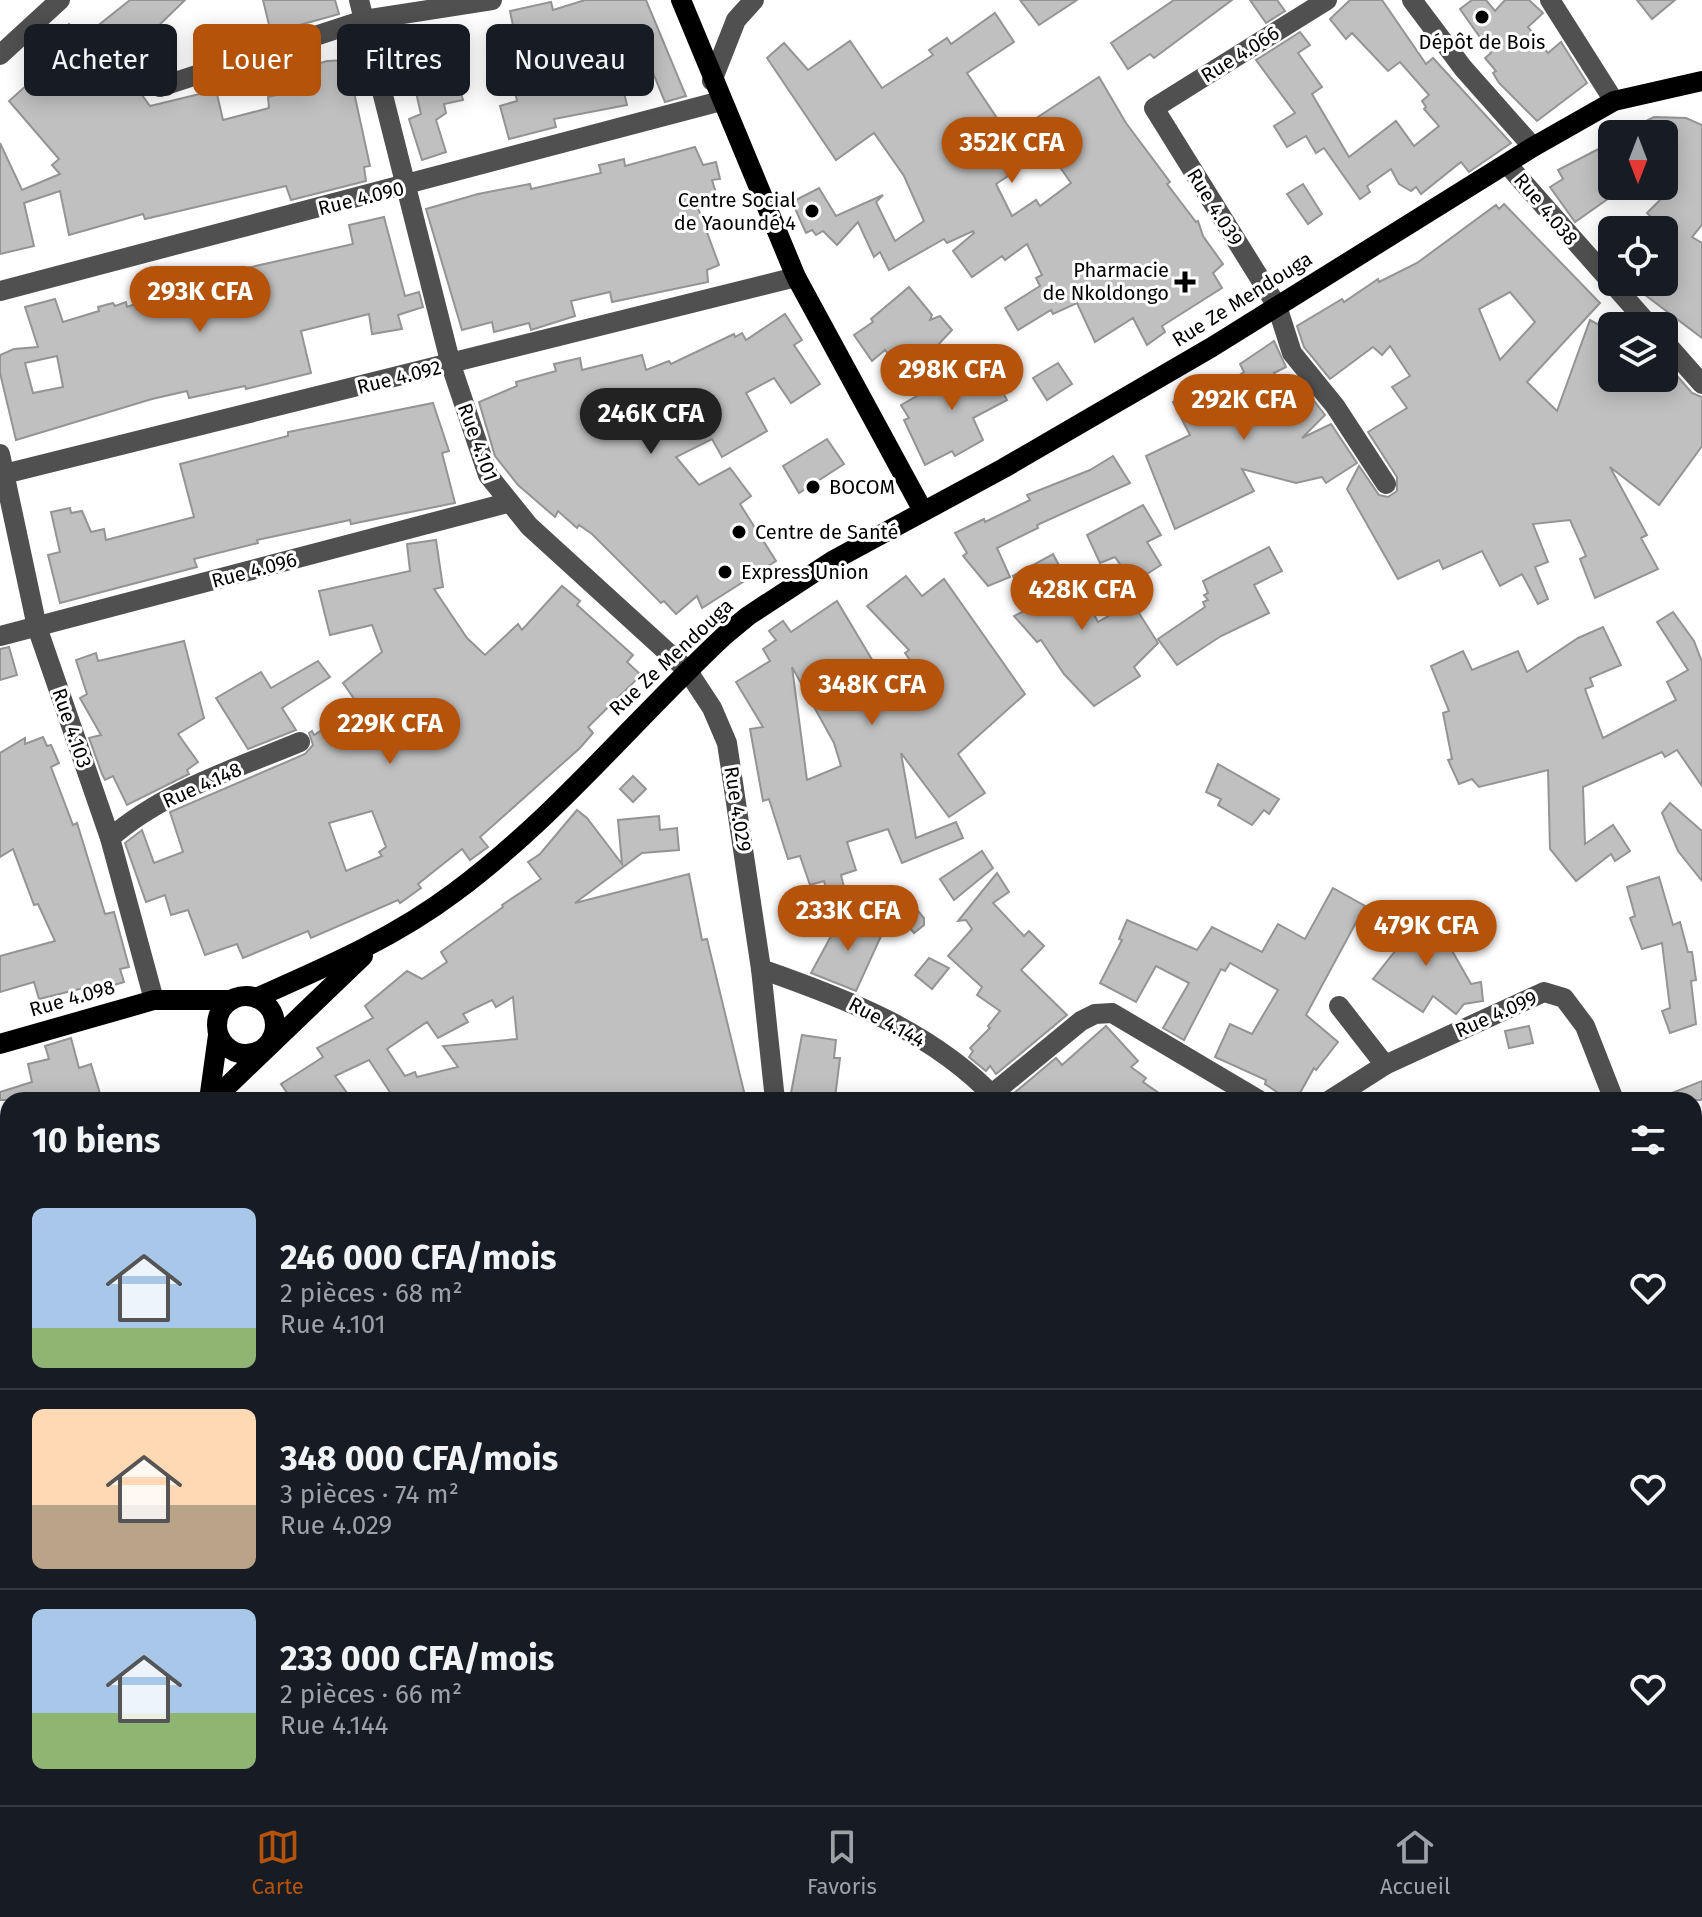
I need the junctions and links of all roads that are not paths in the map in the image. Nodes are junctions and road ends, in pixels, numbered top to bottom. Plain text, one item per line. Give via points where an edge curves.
1 (60, 0) edge
2 (492, 0) edge
3 (681, 0) edge
4 (754, 0) edge
5 (1327, 0) edge
6 (1412, 0) edge
7 (1550, 0) edge
8 (361, 10) edge
9 (0, 55) edge
10 (177, 80) edge
11 (712, 81) junction
12 (1702, 81) edge
13 (721, 101) junction
14 (1614, 101) junction
15 (1154, 108) joint
16 (1533, 147) junction
17 (1507, 164) junction
18 (405, 187) junction
19 (796, 277) junction
20 (0, 291) edge
21 (1277, 306) junction
22 (1638, 312) edge
23 (1678, 357) edge
24 (451, 365) junction
25 (1702, 384) edge
26 (2, 467) edge
27 (1386, 484) dead end
28 (507, 503) junction
29 (922, 509) junction
30 (37, 627) junction
31 (0, 636) edge
32 (687, 670) junction
33 (300, 742) dead end
34 (110, 838) junction
35 (374, 945) junction
36 (761, 969) junction
37 (256, 998) junction
38 (155, 1000) junction
39 (231, 1000) junction
40 (1339, 1006) dead end
41 (217, 1028) junction
42 (0, 1044) edge
43 (268, 1045) junction
44 (1385, 1065) junction
45 (212, 1092) edge
46 (219, 1092) edge
47 (774, 1092) edge
48 (988, 1092) edge
49 (1000, 1092) edge
50 (1245, 1092) edge
51 (1343, 1092) edge
52 (1611, 1092) edge

1 - 9 street
2 - 8 street
3 - 11 main road
4 - 11 street via 736,20
5 - 15 street, Rue 4.066
6 - 16 street
7 - 14 street
8 - 10 street
8 - 18 street, Rue 4.101
11 - 13 main road
12 - 14 main road, Rue Ze Mendouga
13 - 18 street, Rue 4.090
13 - 19 main road
14 - 16 main road, Rue Ze Mendouga
15 - 21 street, Rue 4.039
16 - 17 main road, Rue Ze Mendouga
17 - 21 main road, Rue Ze Mendouga
17 - 22 street, Rue 4.038
18 - 20 street, Rue 4.090
18 - 24 street, Rue 4.101
19 - 24 street, Rue 4.092
19 - 29 main road
21 - 27 street, Rue 4.039 via 1292,353 1335,406
21 - 29 main road, Rue Ze Mendouga via 1095,417
23 - 25 street
24 - 26 street, Rue 4.092
24 - 28 street, Rue 4.101 via 488,475
26 - 30 street, Rue 4.103
28 - 30 street, Rue 4.096
28 - 32 street, Rue 4.101
29 - 32 main road, Rue Ze Mendouga via 748,616
30 - 31 street, Rue 4.096
30 - 34 street, Rue 4.103
32 - 35 main road, Rue Ze Mendouga via 503,854
32 - 36 street, Rue 4.029 via 727,743
33 - 34 street, Rue 4.148 via 172,796
34 - 38 street, Rue 4.103
35 - 37 main road, Rue Ze Mendouga
35 - 43 main road, Rue Ze Mendouga
36 - 47 street, Rue 4.029
36 - 48 street, Rue 4.144 via 852,1001 927,1042
37 - 39 main road
37 - 43 main road via 274,1018
38 - 39 main road, Rue 4.098
38 - 41 main road
38 - 42 main road, Rue 4.098
39 - 41 main road via 224,1005
40 - 44 street
41 - 43 main road via 230,1050 240,1054
41 - 45 main road, Rue Ze Mendouga
43 - 46 main road, Rue Ze Mendouga
44 - 51 street, Rue 4.099
44 - 52 street, Rue 4.099 via 1544,992 1564,998 1585,1026
49 - 50 street via 1081,1021 1112,1013

